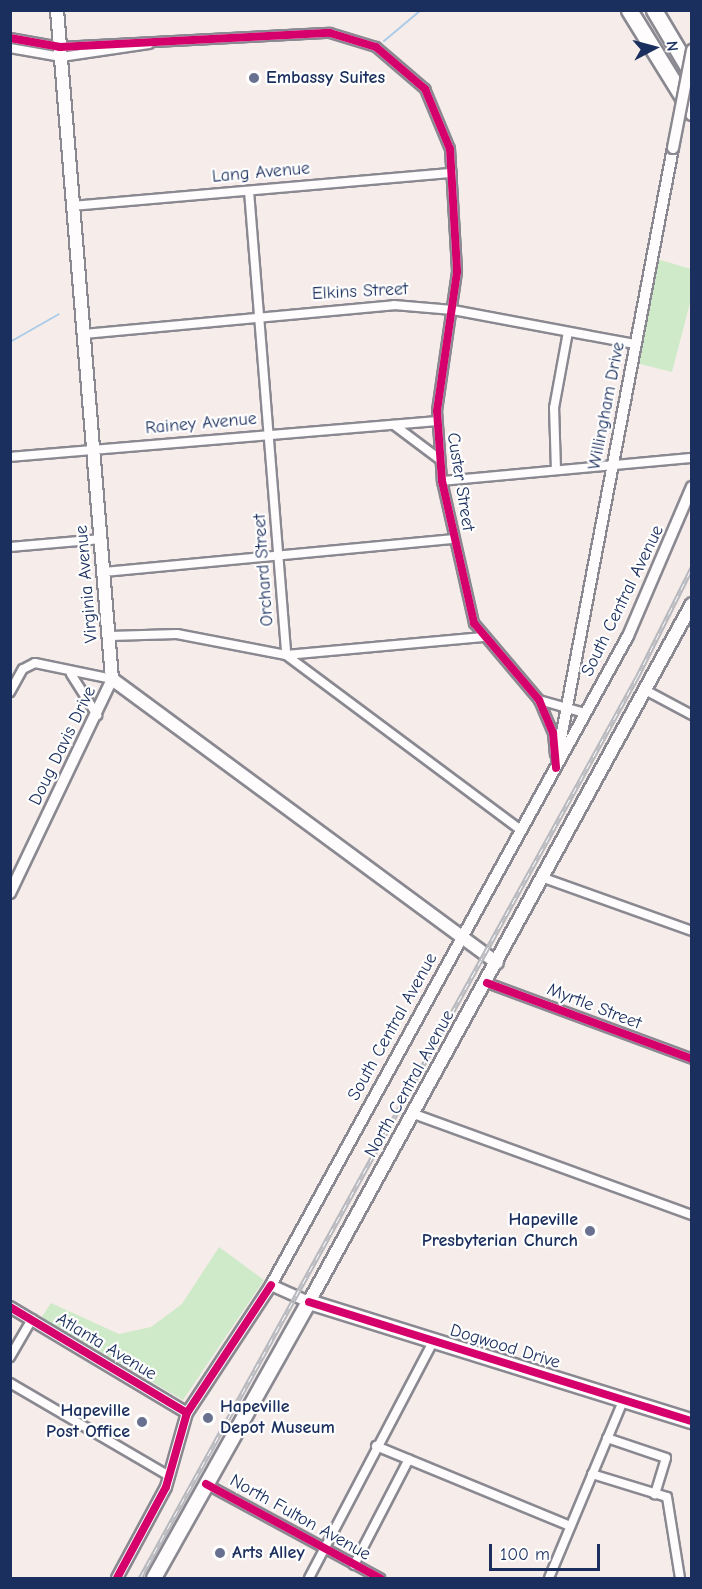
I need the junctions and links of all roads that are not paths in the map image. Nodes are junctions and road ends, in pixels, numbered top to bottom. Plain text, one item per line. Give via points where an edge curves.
1 (57, 10) edge
2 (629, 10) edge
3 (654, 10) edge
4 (665, 10) edge
5 (10, 38) edge
6 (10, 48) edge
7 (61, 52) junction
8 (687, 54) edge
9 (692, 75) edge
10 (692, 112) edge
11 (452, 173) junction
12 (249, 191) junction
13 (74, 206) junction
14 (453, 310) junction
15 (260, 316) junction
16 (568, 332) junction
17 (84, 334) junction
18 (635, 344) junction
19 (436, 421) junction
20 (394, 425) junction
21 (270, 436) junction
22 (94, 448) junction
23 (10, 458) edge
24 (438, 458) junction
25 (692, 458) edge
26 (612, 465) junction
27 (556, 470) junction
28 (442, 481) junction
29 (692, 487) edge
30 (102, 539) junction
31 (454, 539) junction
32 (34, 545) junction
33 (10, 547) edge
34 (10, 551) edge
35 (280, 555) junction
36 (105, 572) junction
37 (692, 604) edge
38 (110, 636) junction
39 (483, 637) junction
40 (286, 655) junction
41 (71, 674) junction
42 (112, 679) junction
43 (646, 691) junction
44 (10, 692) edge
45 (539, 700) junction
46 (567, 709) junction
47 (585, 713) junction
48 (97, 715) junction
49 (692, 715) edge
50 (556, 768) junction
51 (521, 830) junction
52 (544, 878) junction
53 (10, 893) edge
54 (692, 931) edge
55 (461, 937) junction
56 (497, 963) junction
57 (487, 983) junction
58 (692, 1059) edge
59 (414, 1114) junction
60 (692, 1215) edge
61 (271, 1285) junction
62 (309, 1302) junction
63 (10, 1307) edge
64 (32, 1319) junction
65 (434, 1341) junction
66 (10, 1357) edge
67 (10, 1383) edge
68 (624, 1400) junction
69 (187, 1413) junction
70 (692, 1421) edge
71 (607, 1438) junction
72 (376, 1446) junction
73 (409, 1460) junction
74 (592, 1474) junction
75 (169, 1476) junction
76 (206, 1484) junction
77 (655, 1494) junction
78 (570, 1526) junction
79 (323, 1548) junction
80 (354, 1565) junction
81 (117, 1578) edge
82 (154, 1578) edge
83 (309, 1578) edge
84 (380, 1578) edge
85 (549, 1578) edge
86 (680, 1578) edge

1 - 7 main road, Virginia Avenue
2 - 10 highway
3 - 8 highway
4 - 8 highway
5 - 7 street
6 - 7 street
7 - 11 street, Custer Street via 306,32 338,34 376,47 411,72 437,108
7 - 13 main road, Virginia Avenue
8 - 9 highway
8 - 18 street, Willingham Drive, bridge
11 - 12 street, Lang Avenue
11 - 14 street, Custer Street via 457,272
12 - 13 street, Lang Avenue
12 - 15 street, Orchard Street
13 - 17 main road, Virginia Avenue
14 - 15 street, Elkins Street via 394,305
14 - 16 street, Elkins Street
14 - 19 street, Custer Street
15 - 17 street, Elkins Street
15 - 21 street, Orchard Street
16 - 18 street, Elkins Street
16 - 27 street via 554,408
17 - 22 main road, Virginia Avenue
18 - 26 street, Willingham Drive
19 - 20 street, Rainey Avenue
19 - 24 street, Custer Street
20 - 21 street, Rainey Avenue
20 - 24 street
21 - 22 street, Rainey Avenue
21 - 35 street, Orchard Street
22 - 23 street, Rainey Avenue
22 - 30 main road, Virginia Avenue
24 - 28 street, Custer Street
25 - 26 street
26 - 27 street
26 - 46 street, Willingham Drive
27 - 28 street
28 - 31 street, Custer Street
29 - 47 street, South Central Avenue via 651,590
30 - 32 street
30 - 36 main road, Virginia Avenue
31 - 35 street
31 - 39 street, Custer Street via 468,608
32 - 33 street
32 - 34 street
35 - 36 street
35 - 40 street, Orchard Street
36 - 38 main road, Virginia Avenue
37 - 43 main road, North Central Avenue
38 - 40 street via 177,634
38 - 42 main road, Virginia Avenue
39 - 40 street
39 - 45 street, Custer Street
40 - 51 street
41 - 42 street
41 - 44 street via 35,663 23,669
41 - 48 street
42 - 48 street, Doug Davis Drive
42 - 55 main road
43 - 49 street
43 - 52 main road, North Central Avenue
45 - 46 street
45 - 50 street, Custer Street via 553,733
46 - 47 street
46 - 50 street, Willingham Drive
47 - 50 street, South Central Avenue
48 - 53 street, Doug Davis Drive
50 - 51 street, South Central Avenue
51 - 55 street, South Central Avenue
52 - 54 street
52 - 56 main road, North Central Avenue
55 - 56 main road
55 - 61 street, South Central Avenue
56 - 57 main road, North Central Avenue
57 - 58 street, Myrtle Street
57 - 59 main road, North Central Avenue
59 - 60 street
59 - 62 main road, North Central Avenue
61 - 62 street
61 - 69 street, South Central Avenue
62 - 65 main road, Dogwood Drive
62 - 76 main road, North Central Avenue
63 - 64 street, Atlanta Avenue
64 - 66 street
64 - 69 street, Atlanta Avenue
65 - 68 main road, Dogwood Drive
65 - 72 street
67 - 75 street
68 - 70 main road, Dogwood Drive
68 - 71 street
69 - 75 street, South Central Avenue
71 - 74 street
71 - 77 street via 666,1458
72 - 73 street
72 - 79 street
73 - 78 street
73 - 80 street
74 - 77 street
74 - 78 street
75 - 81 street, South Central Avenue
76 - 79 street, North Fulton Avenue
76 - 82 main road, North Central Avenue
77 - 86 street via 669,1501
78 - 85 street
79 - 80 street, North Fulton Avenue
79 - 83 street
80 - 84 street, North Fulton Avenue

